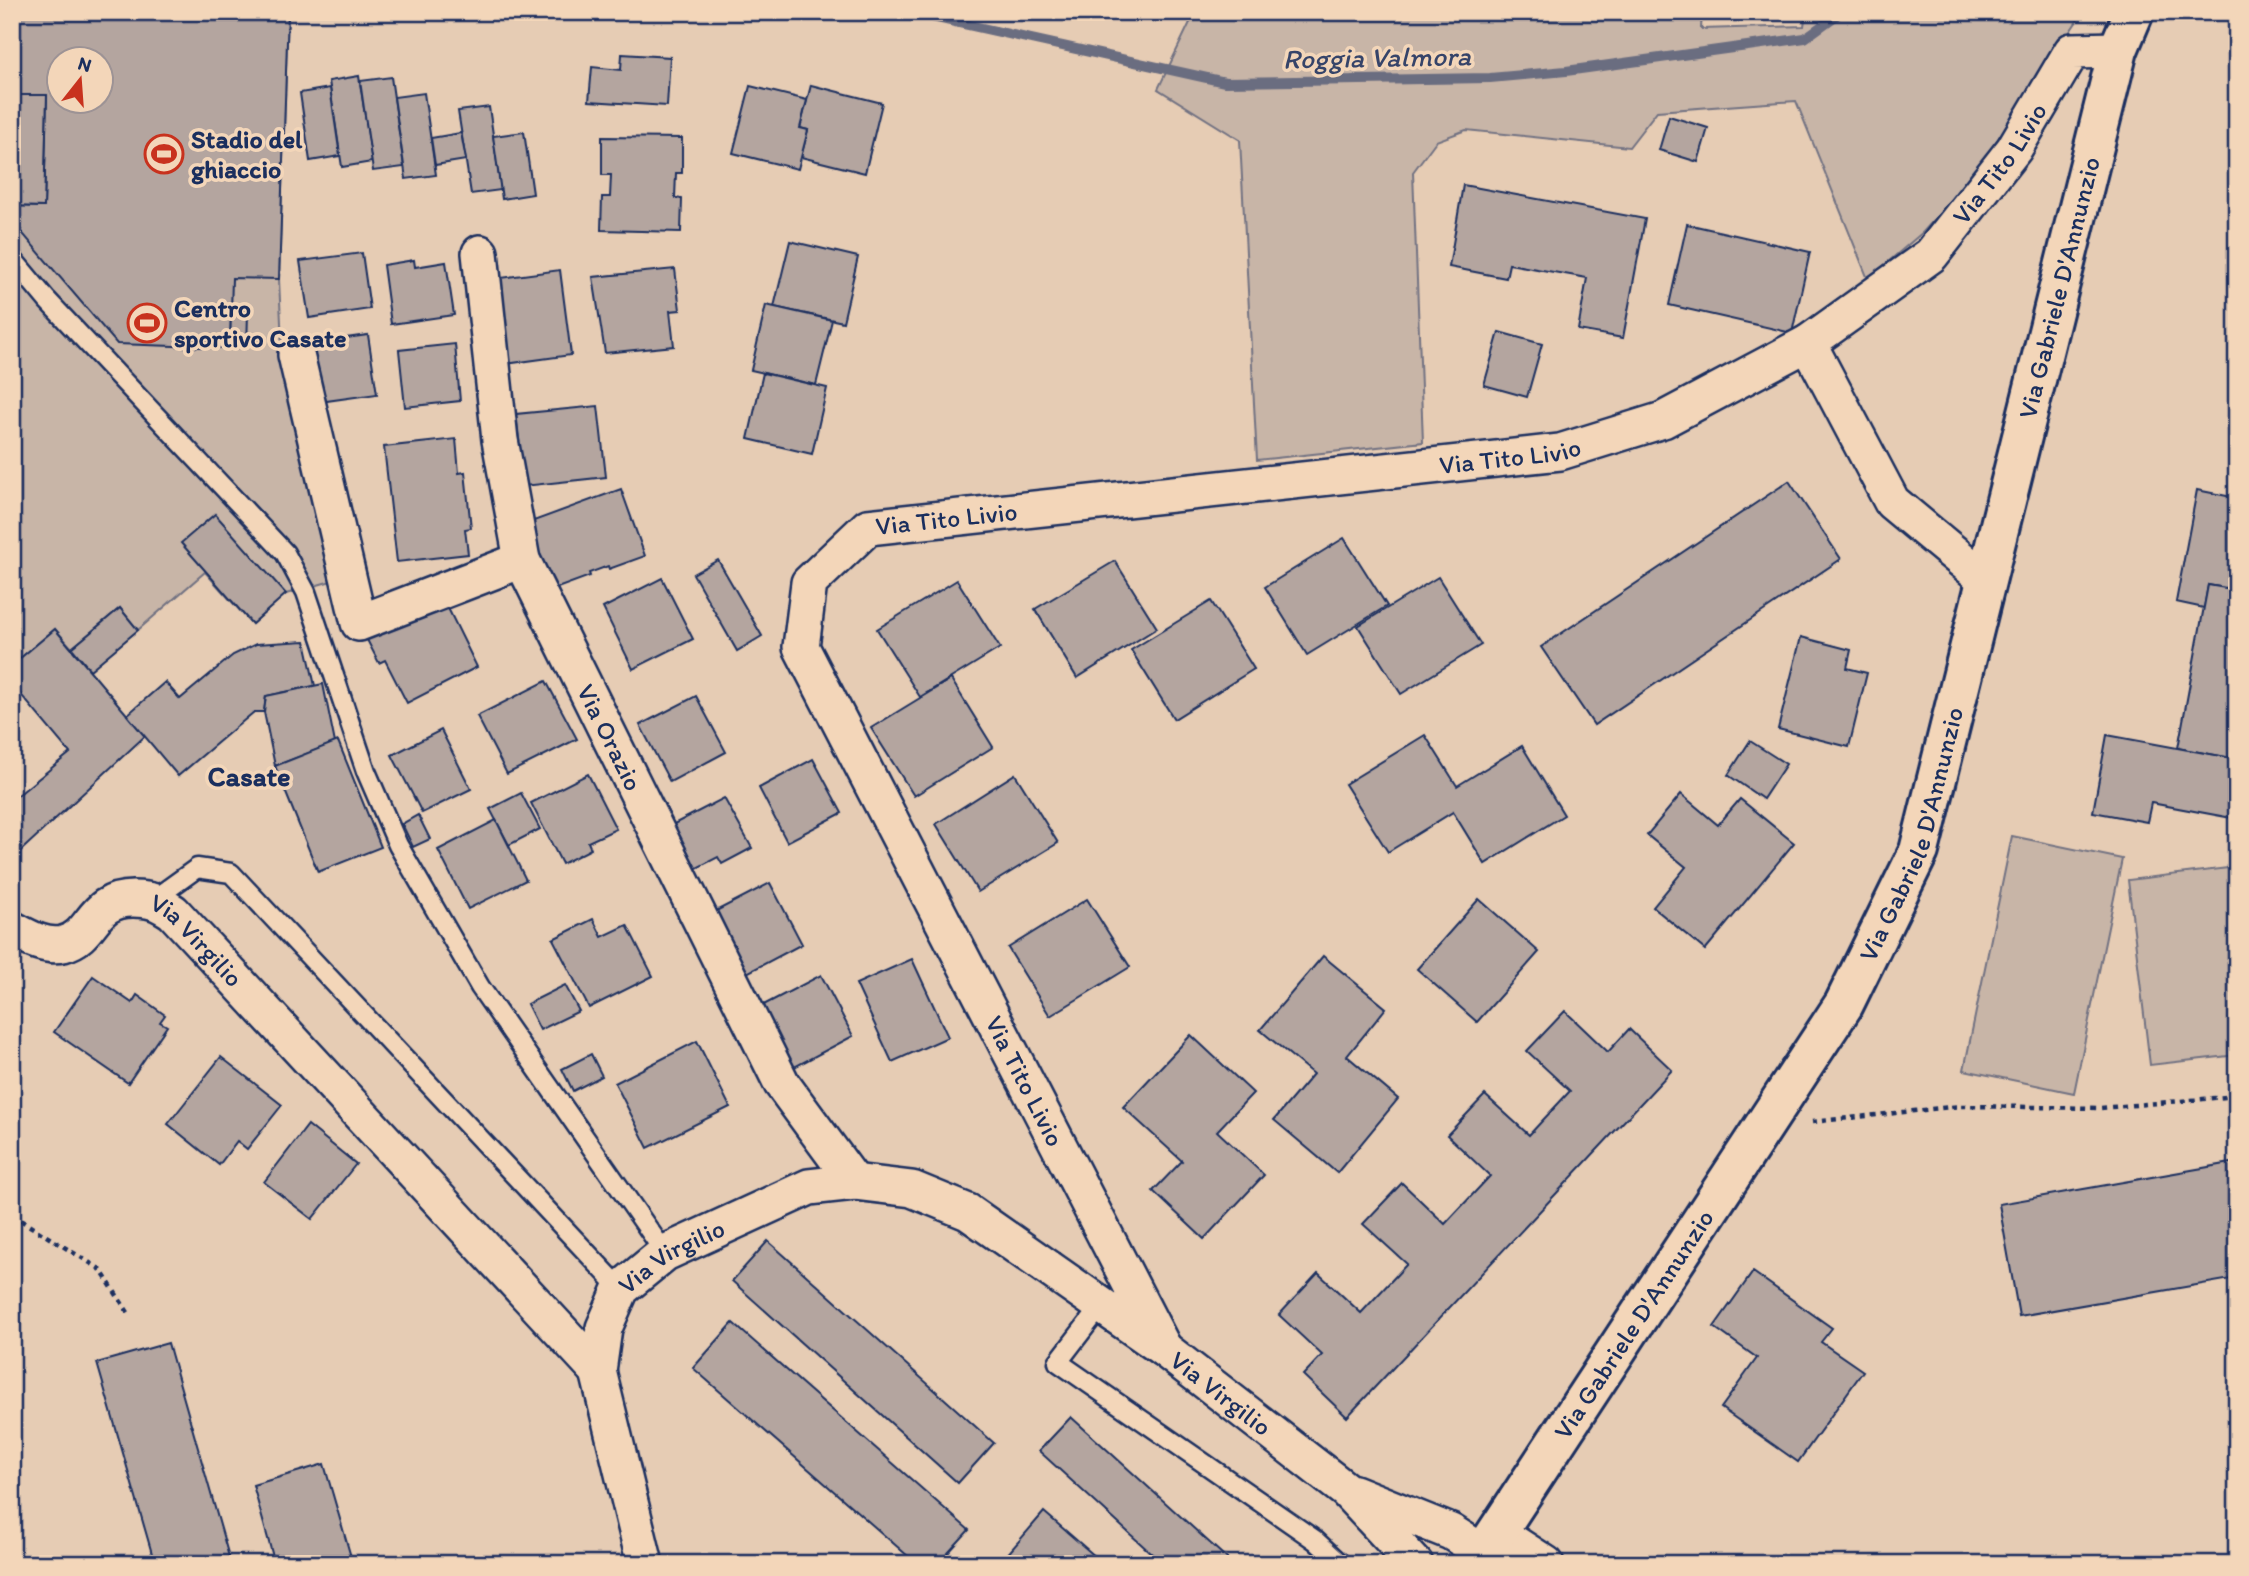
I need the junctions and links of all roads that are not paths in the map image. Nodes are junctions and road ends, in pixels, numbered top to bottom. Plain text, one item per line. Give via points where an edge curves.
1 (2134, 12) edge
2 (2118, 50) junction
3 (480, 253) dead end
4 (12, 258) edge
5 (1808, 343) junction
6 (296, 355) dead end
7 (522, 561) junction
8 (1986, 580) junction
9 (154, 899) junction
10 (12, 929) edge
11 (854, 1182) junction
12 (664, 1254) junction
13 (621, 1289) junction
14 (1101, 1306) junction
15 (1164, 1349) junction
16 (598, 1371) junction
17 (1347, 1491) junction
18 (1486, 1550) edge
19 (645, 1564) edge
20 (1341, 1564) edge
21 (1415, 1564) edge
22 (1546, 1564) edge

1 - 2 main road, Via Gabriele D'Annunzio
2 - 5 street, Via Tito Livio via 2072,51 2014,149 1931,255
2 - 8 main road, Via Gabriele D'Annunzio
3 - 7 street, Via Orazio via 500,440
4 - 12 lane via 285,552 306,592 366,771 398,845 480,987
5 - 8 street via 1892,502
5 - 15 street, Via Tito Livio via 1663,420 1560,453 868,527 809,583 801,647
6 - 7 street via 359,623
7 - 11 street, Via Orazio via 782,1084
8 - 18 main road, Via Gabriele D'Annunzio via 1919,851 1844,1004
9 - 10 street, Via Virgilio via 115,899 63,944 35,942
9 - 13 lane via 197,868 231,873
9 - 16 street, Via Virgilio via 173,912
11 - 12 street, Via Virgilio via 809,1187
11 - 14 street, Via Virgilio via 912,1189 968,1212
12 - 13 street, Via Virgilio
13 - 16 street, Via Virgilio via 604,1328
14 - 15 street, Via Virgilio
14 - 20 lane via 1058,1362 1315,1540
15 - 17 street, Via Virgilio
16 - 19 street
17 - 18 street, Via Virgilio
17 - 21 street, Via Virgilio
18 - 22 street, Via Virgilio

